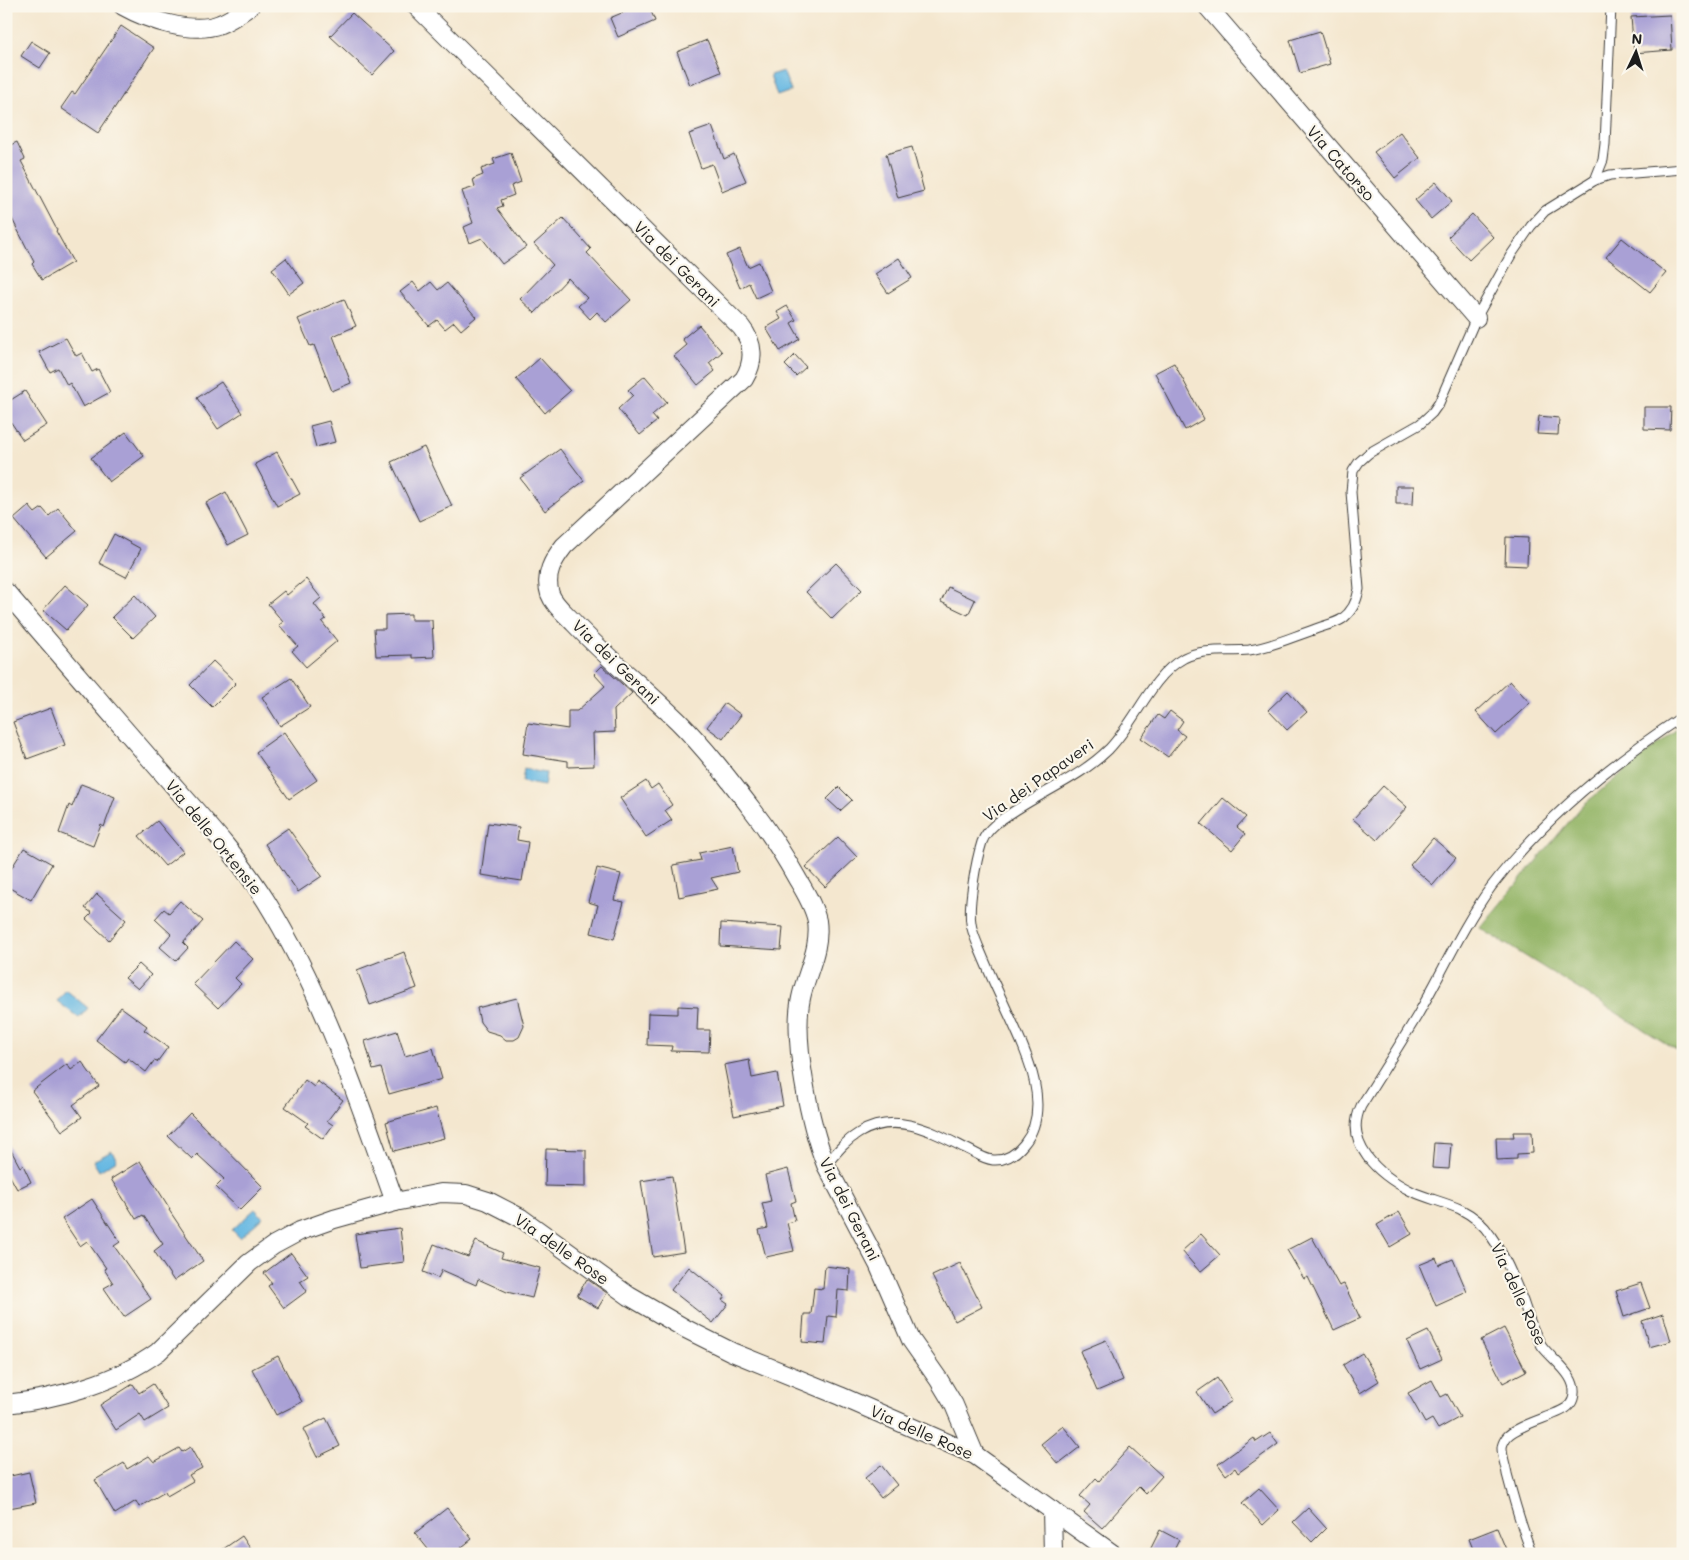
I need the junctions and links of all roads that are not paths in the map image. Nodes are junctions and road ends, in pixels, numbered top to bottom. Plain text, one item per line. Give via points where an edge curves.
1 (123, 6) edge
2 (250, 6) edge
3 (416, 6) edge
4 (1207, 6) edge
5 (1611, 6) edge
6 (1683, 169) edge
7 (1595, 180) junction
8 (1476, 318) junction
9 (6, 592) edge
10 (1683, 716) edge
11 (826, 1165) junction
12 (395, 1202) junction
13 (6, 1404) edge
14 (975, 1455) junction
15 (1052, 1510) junction
16 (1053, 1554) edge
17 (1113, 1554) edge
18 (1532, 1554) edge

1 - 2 street via 169,24 198,28 219,25
3 - 11 street, Via dei Gerani via 741,327 749,340 751,364 744,379 570,540 553,561 548,583 553,599 567,615 678,721 718,764 788,861 811,903 816,916 817,935 812,965 801,998 799,1028 806,1087
4 - 8 street, Via Catorso
5 - 7 lane via 1606,144
6 - 7 lane, Via dei Papaveri via 1620,173
7 - 8 lane, Via dei Papaveri via 1553,205 1531,226
8 - 11 lane, Via dei Papaveri via 1432,413 1420,424 1369,453 1353,471 1351,492 1359,579 1358,597 1352,610 1334,622 1264,647 1209,652 1184,658 1162,675 1107,750 1081,771 995,824 985,837 975,876 971,922 1032,1069 1036,1112 1026,1142 1012,1156 992,1160 922,1128 906,1123 889,1123 858,1134 845,1143
9 - 12 street, Via delle Ortensie via 215,834 266,902 305,972 330,1027
10 - 18 lane, Via delle Rose via 1572,800 1517,856 1490,889 1357,1114 1356,1131 1360,1145 1388,1176 1410,1190 1460,1209 1487,1230 1509,1268 1541,1344 1570,1378 1574,1394 1571,1404 1509,1434 1503,1444 1508,1478
11 - 14 street, Via dei Gerani via 878,1264 907,1333 954,1404
12 - 13 street, Via delle Rose via 316,1224 274,1245 230,1280 158,1352 139,1364 84,1388
12 - 14 street, Via delle Rose via 441,1193 480,1197 533,1226 629,1296 692,1332
14 - 15 street, Via delle Rose
15 - 16 street
15 - 17 street, Via delle Rose

